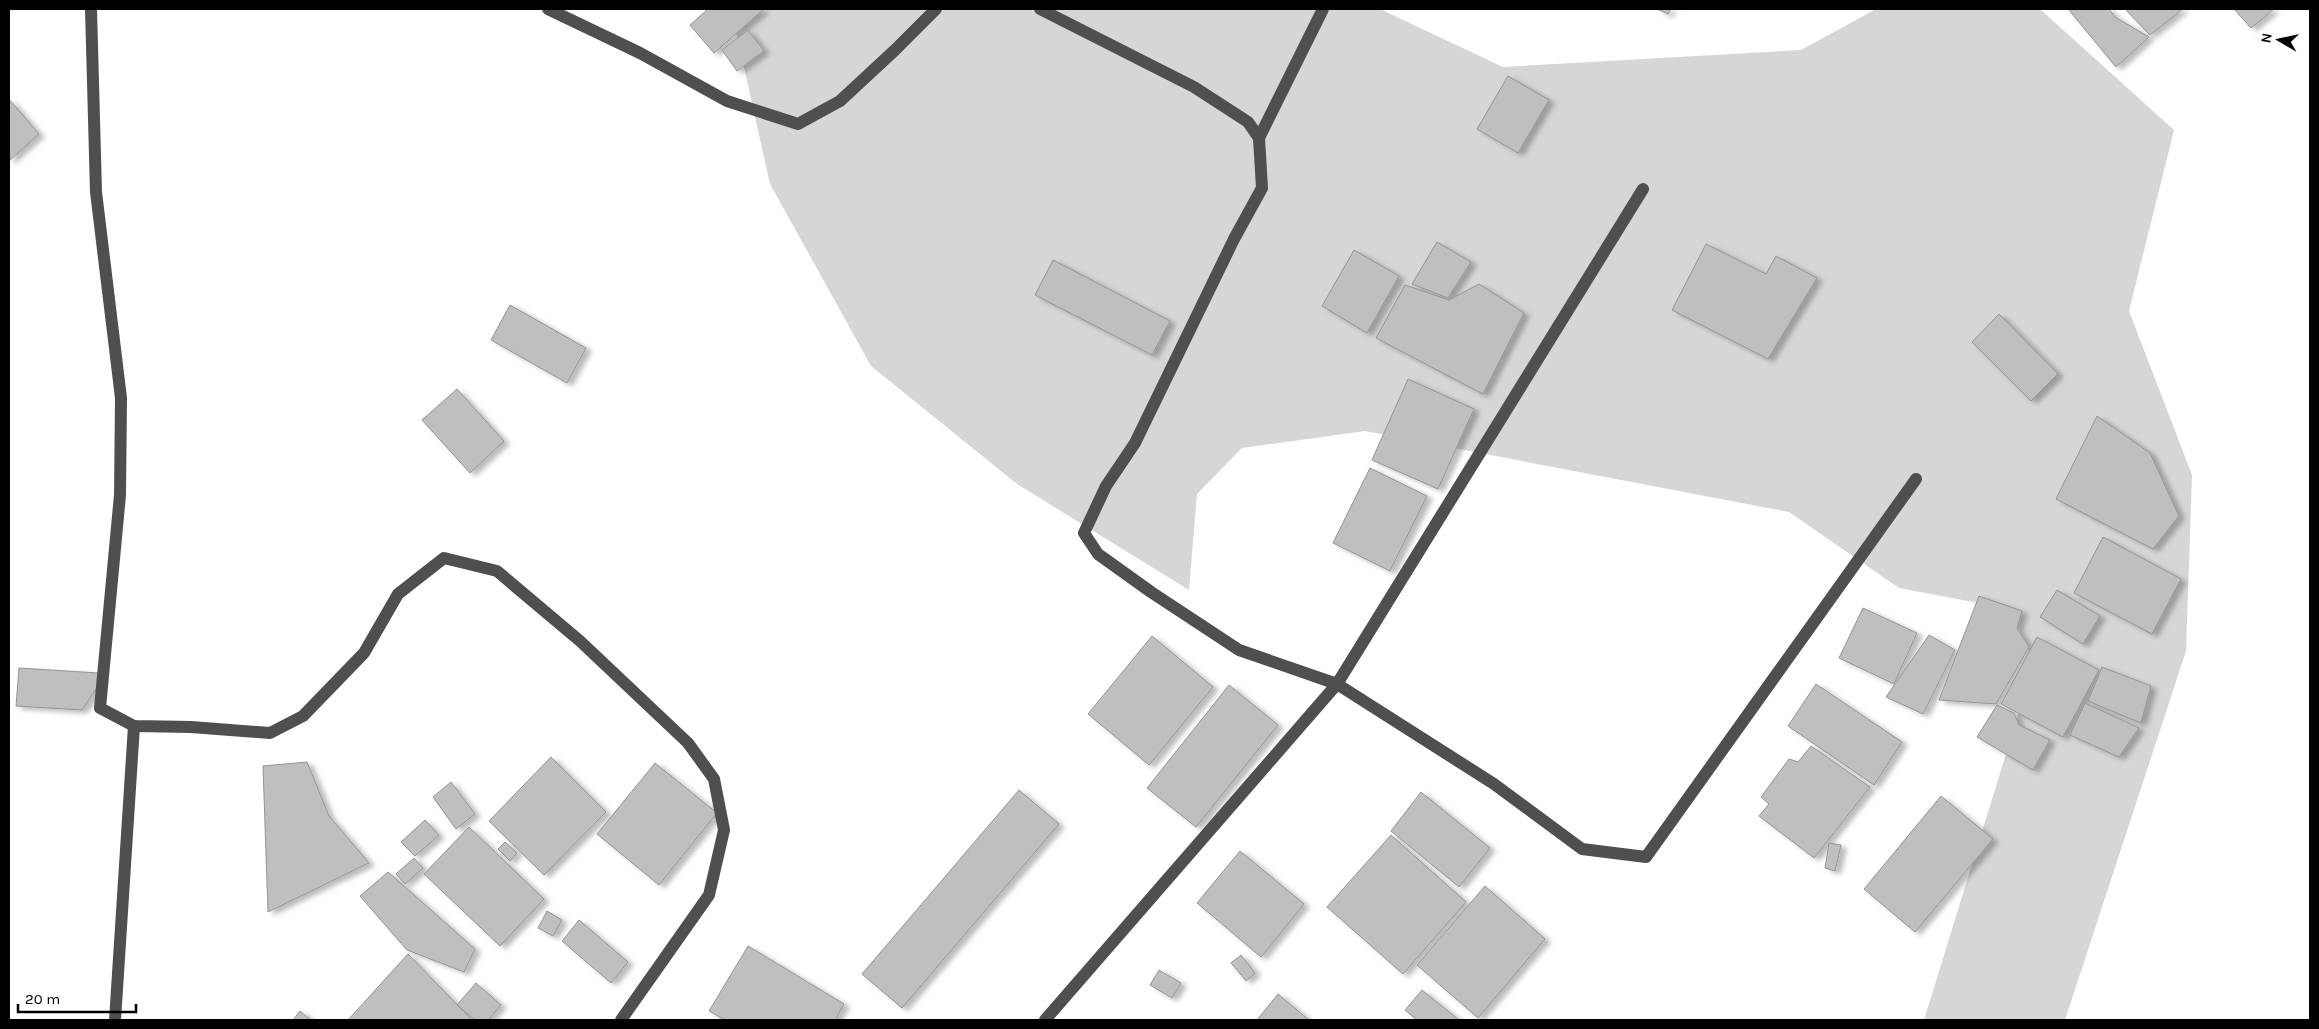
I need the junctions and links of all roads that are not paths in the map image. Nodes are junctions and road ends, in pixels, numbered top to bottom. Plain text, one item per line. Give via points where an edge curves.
1 (91, 9) edge
2 (548, 9) edge
3 (936, 9) edge
4 (1040, 9) edge
5 (1323, 9) edge
6 (1260, 138) junction
7 (1643, 189) dead end
8 (1916, 479) dead end
9 (1337, 684) junction
10 (134, 726) junction
11 (115, 1020) edge
12 (621, 1020) edge
13 (1045, 1020) edge

1 - 10 street via 96,192 121,398 120,495 100,708
2 - 3 street via 727,100 798,124 840,101
4 - 6 street via 1194,87 1248,122
5 - 6 street
6 - 9 street via 1262,188 1135,442 1106,486 1084,533 1098,554 1239,650
7 - 9 street
8 - 9 street via 1646,857 1582,849 1494,784
9 - 13 street
10 - 11 street
10 - 12 street via 270,734 310,709 364,653 398,594 444,558 497,571 580,641 688,743 714,779 724,830 709,895

